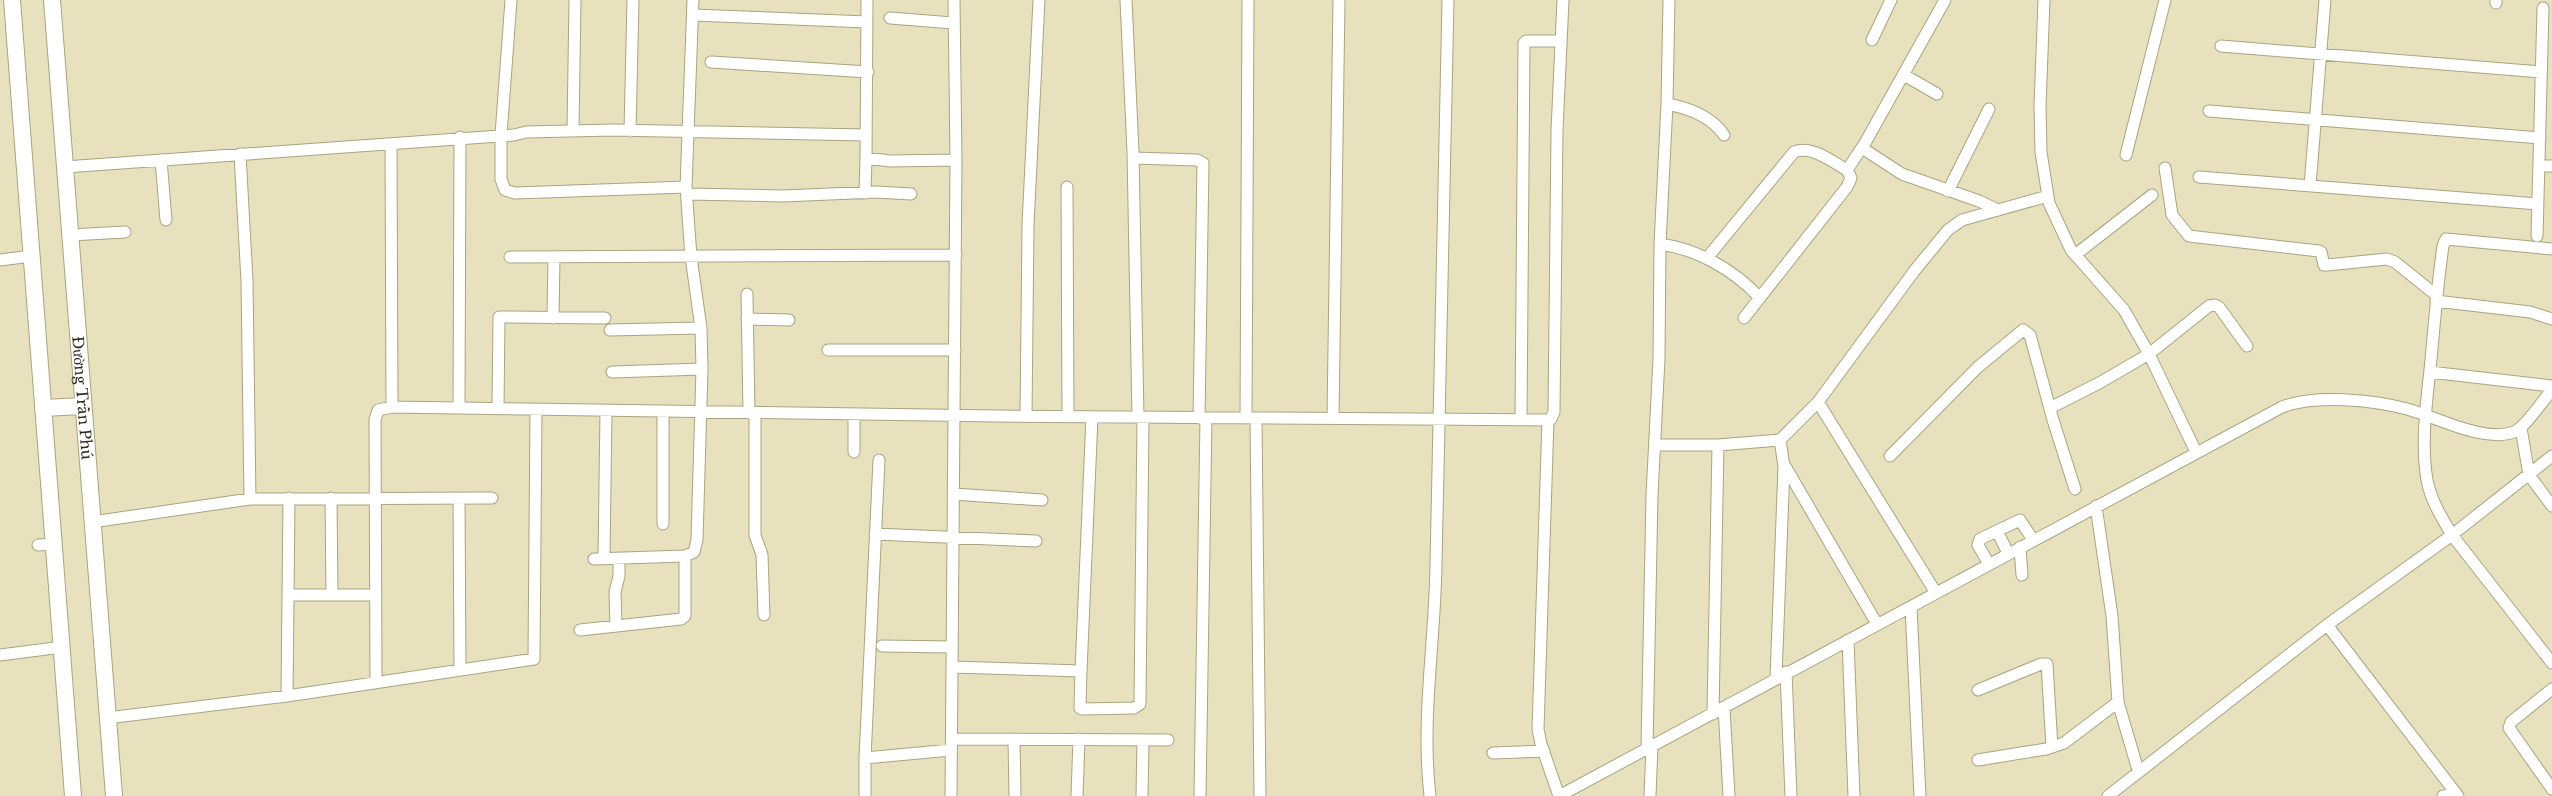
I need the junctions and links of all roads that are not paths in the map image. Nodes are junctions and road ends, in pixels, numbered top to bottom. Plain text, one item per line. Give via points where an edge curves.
1 (12, 0) edge
2 (52, 0) edge
3 (510, 0) edge
4 (575, 0) edge
5 (633, 0) edge
6 (693, 0) edge
7 (867, 0) edge
8 (954, 0) edge
9 (1039, 0) edge
10 (1126, 0) edge
11 (1248, 0) edge
12 (1339, 0) edge
13 (1448, 0) edge
14 (1563, 0) edge
15 (1668, 0) edge
16 (1891, 0) edge
17 (1945, 0) edge
18 (2044, 0) edge
19 (2165, 0) edge
20 (2325, 0) edge
21 (2543, 8) dead end
22 (693, 16) junction
23 (890, 18) dead end
24 (867, 22) junction
25 (953, 23) junction
26 (1872, 40) dead end
27 (1561, 41) junction
28 (2221, 46) dead end
29 (2320, 54) junction
30 (711, 62) dead end
31 (868, 72) junction
32 (2541, 72) junction
33 (1904, 75) junction
34 (1937, 94) dead end
35 (1667, 104) junction
36 (1989, 109) dead end
37 (2210, 111) dead end
38 (2315, 120) junction
39 (573, 130) junction
40 (630, 131) junction
41 (689, 132) junction
42 (501, 135) junction
43 (866, 135) junction
44 (1724, 135) dead end
45 (460, 137) junction
46 (2540, 138) junction
47 (391, 144) junction
48 (1862, 148) junction
49 (240, 154) junction
50 (2126, 155) dead end
51 (866, 158) junction
52 (1134, 158) junction
53 (161, 160) junction
54 (956, 160) junction
55 (2539, 166) junction
56 (2552, 166) edge
57 (65, 167) junction
58 (2165, 168) dead end
59 (1847, 170) junction
60 (2199, 176) dead end
61 (2310, 186) junction
62 (1067, 187) dead end
63 (687, 190) junction
64 (1948, 191) junction
65 (865, 192) junction
66 (911, 194) dead end
67 (2152, 195) dead end
68 (2048, 196) junction
69 (2538, 204) junction
70 (1998, 210) junction
71 (166, 220) dead end
72 (125, 232) dead end
73 (70, 235) junction
74 (2537, 236) dead end
75 (1660, 244) junction
76 (2552, 249) edge
77 (956, 255) junction
78 (2075, 255) junction
79 (31, 256) junction
80 (510, 257) dead end
81 (691, 257) junction
82 (554, 258) junction
83 (1707, 258) junction
84 (0, 260) edge
85 (747, 294) dead end
86 (1760, 297) junction
87 (2436, 298) junction
88 (553, 318) junction
89 (605, 318) dead end
90 (1744, 318) dead end
91 (747, 319) junction
92 (2552, 319) edge
93 (789, 320) dead end
94 (701, 328) junction
95 (610, 330) dead end
96 (2247, 346) dead end
97 (828, 350) dead end
98 (956, 350) junction
99 (2150, 354) junction
100 (702, 369) junction
101 (612, 372) dead end
102 (2430, 372) junction
103 (2552, 386) edge
104 (2552, 390) edge
105 (1818, 402) junction
106 (83, 406) junction
107 (392, 407) junction
108 (43, 408) junction
109 (459, 408) junction
110 (2050, 408) junction
111 (498, 409) junction
112 (536, 409) junction
113 (606, 411) junction
114 (664, 412) junction
115 (701, 412) junction
116 (752, 413) junction
117 (854, 414) junction
118 (955, 415) junction
119 (2425, 415) junction
120 (1026, 416) junction
121 (1068, 416) junction
122 (1092, 417) junction
123 (1141, 417) junction
124 (1203, 418) junction
125 (1251, 418) junction
126 (1333, 418) junction
127 (1438, 419) junction
128 (1521, 420) junction
129 (1548, 420) junction
130 (2522, 428) junction
131 (1780, 440) junction
132 (1654, 445) junction
133 (1718, 445) junction
134 (854, 452) dead end
135 (2196, 452) junction
136 (1890, 456) dead end
137 (2552, 456) edge
138 (879, 460) dead end
139 (1784, 466) junction
140 (2529, 475) junction
141 (2075, 490) dead end
142 (954, 494) junction
143 (289, 498) junction
144 (331, 498) junction
145 (374, 498) junction
146 (460, 498) junction
147 (492, 498) dead end
148 (250, 499) junction
149 (1042, 500) dead end
150 (2096, 506) junction
151 (2552, 506) edge
152 (92, 522) junction
153 (663, 524) dead end
154 (1997, 531) junction
155 (875, 534) junction
156 (2452, 536) junction
157 (954, 537) junction
158 (2033, 540) junction
159 (1036, 541) dead end
160 (2020, 547) junction
161 (2008, 554) junction
162 (685, 556) junction
163 (619, 558) junction
164 (1989, 564) junction
165 (2022, 575) dead end
166 (1936, 593) junction
167 (288, 595) junction
168 (332, 595) junction
169 (375, 595) junction
170 (1911, 607) junction
171 (764, 615) dead end
172 (1876, 624) junction
173 (2327, 624) junction
174 (616, 626) junction
175 (580, 630) dead end
176 (1848, 640) junction
177 (882, 646) dead end
178 (62, 647) junction
179 (952, 647) junction
180 (0, 655) edge
181 (2552, 663) edge
182 (952, 667) junction
183 (460, 670) junction
184 (1081, 671) junction
185 (1781, 675) junction
186 (376, 682) junction
187 (2552, 689) edge
188 (1978, 690) dead end
189 (286, 696) junction
190 (2118, 702) junction
191 (1724, 708) junction
192 (1713, 714) junction
193 (107, 718) junction
194 (1014, 739) junction
195 (1079, 739) junction
196 (1143, 740) junction
197 (1168, 740) dead end
198 (951, 745) junction
199 (1649, 747) junction
200 (2052, 747) junction
201 (1544, 751) junction
202 (1493, 753) dead end
203 (865, 758) junction
204 (1978, 760) dead end
205 (2138, 770) junction
206 (2552, 788) edge
207 (2457, 795) edge
208 (73, 796) edge
209 (114, 796) edge
210 (865, 796) edge
211 (951, 796) edge
212 (1015, 796) edge
213 (1078, 796) edge
214 (1142, 796) edge
215 (1200, 796) edge
216 (1260, 796) edge
217 (1430, 796) edge
218 (1559, 796) edge
219 (1650, 796) edge
220 (1729, 796) edge
221 (1791, 796) edge
222 (1854, 796) edge
223 (1920, 796) edge
224 (2108, 796) edge
225 (2443, 796) edge

1 - 79 main road
2 - 57 main road, Đường Trần Phú
3 - 42 street
4 - 39 street
5 - 40 street
6 - 22 street
7 - 24 street
8 - 25 street
9 - 120 street via 1028,225
10 - 52 street
11 - 125 street
12 - 126 street
13 - 127 street
14 - 27 street
15 - 35 street
16 - 26 street
17 - 33 street
18 - 68 street via 2040,106 2041,152
19 - 50 street
20 - 29 street
21 - 32 street
22 - 24 street
22 - 41 street
23 - 25 street
24 - 31 street
25 - 54 street
27 - 128 street via 1524,43
27 - 129 street via 1554,412
28 - 29 street
29 - 32 street
29 - 38 street
30 - 31 street
31 - 43 street
32 - 46 street
33 - 34 street
33 - 48 street
35 - 44 street via 1694,111 1717,126
35 - 75 street
36 - 64 street
37 - 38 street
38 - 46 street
38 - 61 street
39 - 40 street
39 - 42 street
40 - 41 street
41 - 43 street
41 - 63 street
42 - 45 street
42 - 63 street via 501,179 505,190 514,193
43 - 51 street
45 - 47 street
45 - 109 street
46 - 55 street
47 - 49 street
47 - 107 street
48 - 59 street
48 - 64 street via 1902,174
49 - 53 street
49 - 148 street via 247,281
51 - 54 street
51 - 65 street
52 - 123 street
52 - 124 street via 1197,160 1203,163
53 - 57 street
53 - 71 street
54 - 77 street
55 - 56 street
55 - 69 street
57 - 73 main road, Đường Trần Phú
58 - 87 street via 2172,215 2188,236 2319,251 2324,265 2387,259 2395,262
59 - 83 street via 1804,148 1794,152
59 - 86 street via 1851,178 1847,187
60 - 61 street
61 - 69 street
62 - 121 street
63 - 65 street via 782,196
63 - 81 street
64 - 70 street
65 - 66 street
67 - 78 street
68 - 70 street
68 - 78 street
69 - 74 street
70 - 105 street via 1962,220 1948,230
72 - 73 street
73 - 106 main road, Đường Trần Phú
75 - 83 street via 1692,250
75 - 132 street
76 - 87 street via 2446,239
77 - 81 street
77 - 98 street
78 - 99 street via 2124,310
79 - 84 street
79 - 108 main road
80 - 82 street
81 - 82 street
81 - 94 street
82 - 88 street
83 - 86 street
85 - 91 street
86 - 90 street
87 - 92 street via 2530,312
87 - 102 street
88 - 89 street
88 - 111 street via 499,317
91 - 93 street
91 - 116 street
94 - 95 street
94 - 100 street
96 - 99 street via 2215,305 2209,306
97 - 98 street
98 - 118 street
99 - 110 street
99 - 135 street
100 - 101 street
100 - 115 street
102 - 103 street
102 - 119 street
104 - 130 street
105 - 131 street
105 - 166 street
106 - 108 main road
106 - 152 main road, Đường Trần Phú
107 - 109 street
107 - 145 street via 378,410 375,414
108 - 178 main road via 46,545
109 - 111 street
110 - 136 street via 2030,335 2022,330 1978,367
110 - 141 street
111 - 112 street
112 - 113 street
112 - 183 street via 534,659
113 - 114 street
113 - 163 street via 599,558
114 - 115 street
114 - 153 street
115 - 116 street
115 - 162 street via 698,540 694,552
116 - 117 street
116 - 171 street via 755,535 762,555
117 - 118 street
117 - 134 street
118 - 120 street
118 - 142 street
119 - 130 street via 2493,434
119 - 135 street via 2383,405 2335,400 2304,401 2273,411
119 - 156 street via 2428,481 2433,500
120 - 121 street
121 - 122 street
122 - 123 street
122 - 184 street
123 - 124 street
123 - 184 street via 1139,706 1080,708
124 - 125 street
124 - 215 street
125 - 126 street
125 - 216 street
126 - 127 street
127 - 128 street
127 - 217 street via 1435,598 1427,701
128 - 129 street
129 - 201 street via 1538,720
130 - 140 street
131 - 133 street
131 - 139 street
132 - 133 street
132 - 199 street
133 - 192 street
135 - 150 street
137 - 140 street
138 - 155 street
139 - 172 street
139 - 185 street
140 - 151 street
140 - 156 street
142 - 149 street
142 - 157 street
143 - 144 street
143 - 148 street
143 - 167 street
144 - 145 street
144 - 168 street
145 - 146 street
145 - 169 street
146 - 147 street
146 - 183 street
148 - 152 street
150 - 158 street
150 - 190 street via 2112,616
152 - 193 main road, Đường Trần Phú
154 - 158 street via 2020,520
154 - 161 street
154 - 164 street via 1978,542
155 - 157 street
155 - 203 street
156 - 173 street
156 - 181 street
157 - 159 street
157 - 179 street
158 - 160 street
160 - 161 street
160 - 165 street
161 - 164 street
162 - 163 street
162 - 174 street via 684,616 681,619
163 - 174 street
164 - 166 street
166 - 170 street
167 - 168 street
167 - 189 street
168 - 169 street
169 - 186 street
170 - 172 street
170 - 223 street
172 - 176 street
173 - 205 street
173 - 207 street
174 - 175 street
176 - 185 street
176 - 222 street
177 - 179 street
178 - 180 street
178 - 208 main road
179 - 182 street
182 - 184 street
182 - 198 street
183 - 186 street
185 - 191 street
185 - 221 street
186 - 189 street
187 - 206 street via 2511,722 2509,728
188 - 200 street via 2047,664
189 - 193 street
190 - 200 street via 2064,743
190 - 205 street
191 - 192 street
191 - 220 street
192 - 199 street
193 - 209 main road, Đường Trần Phú
194 - 195 street
194 - 198 street
194 - 212 street
195 - 196 street
195 - 213 street
196 - 197 street
196 - 214 street
198 - 203 street
198 - 211 street
199 - 218 street
199 - 219 street
200 - 204 street
201 - 202 street
201 - 218 street
203 - 210 street
205 - 224 street
207 - 225 street

